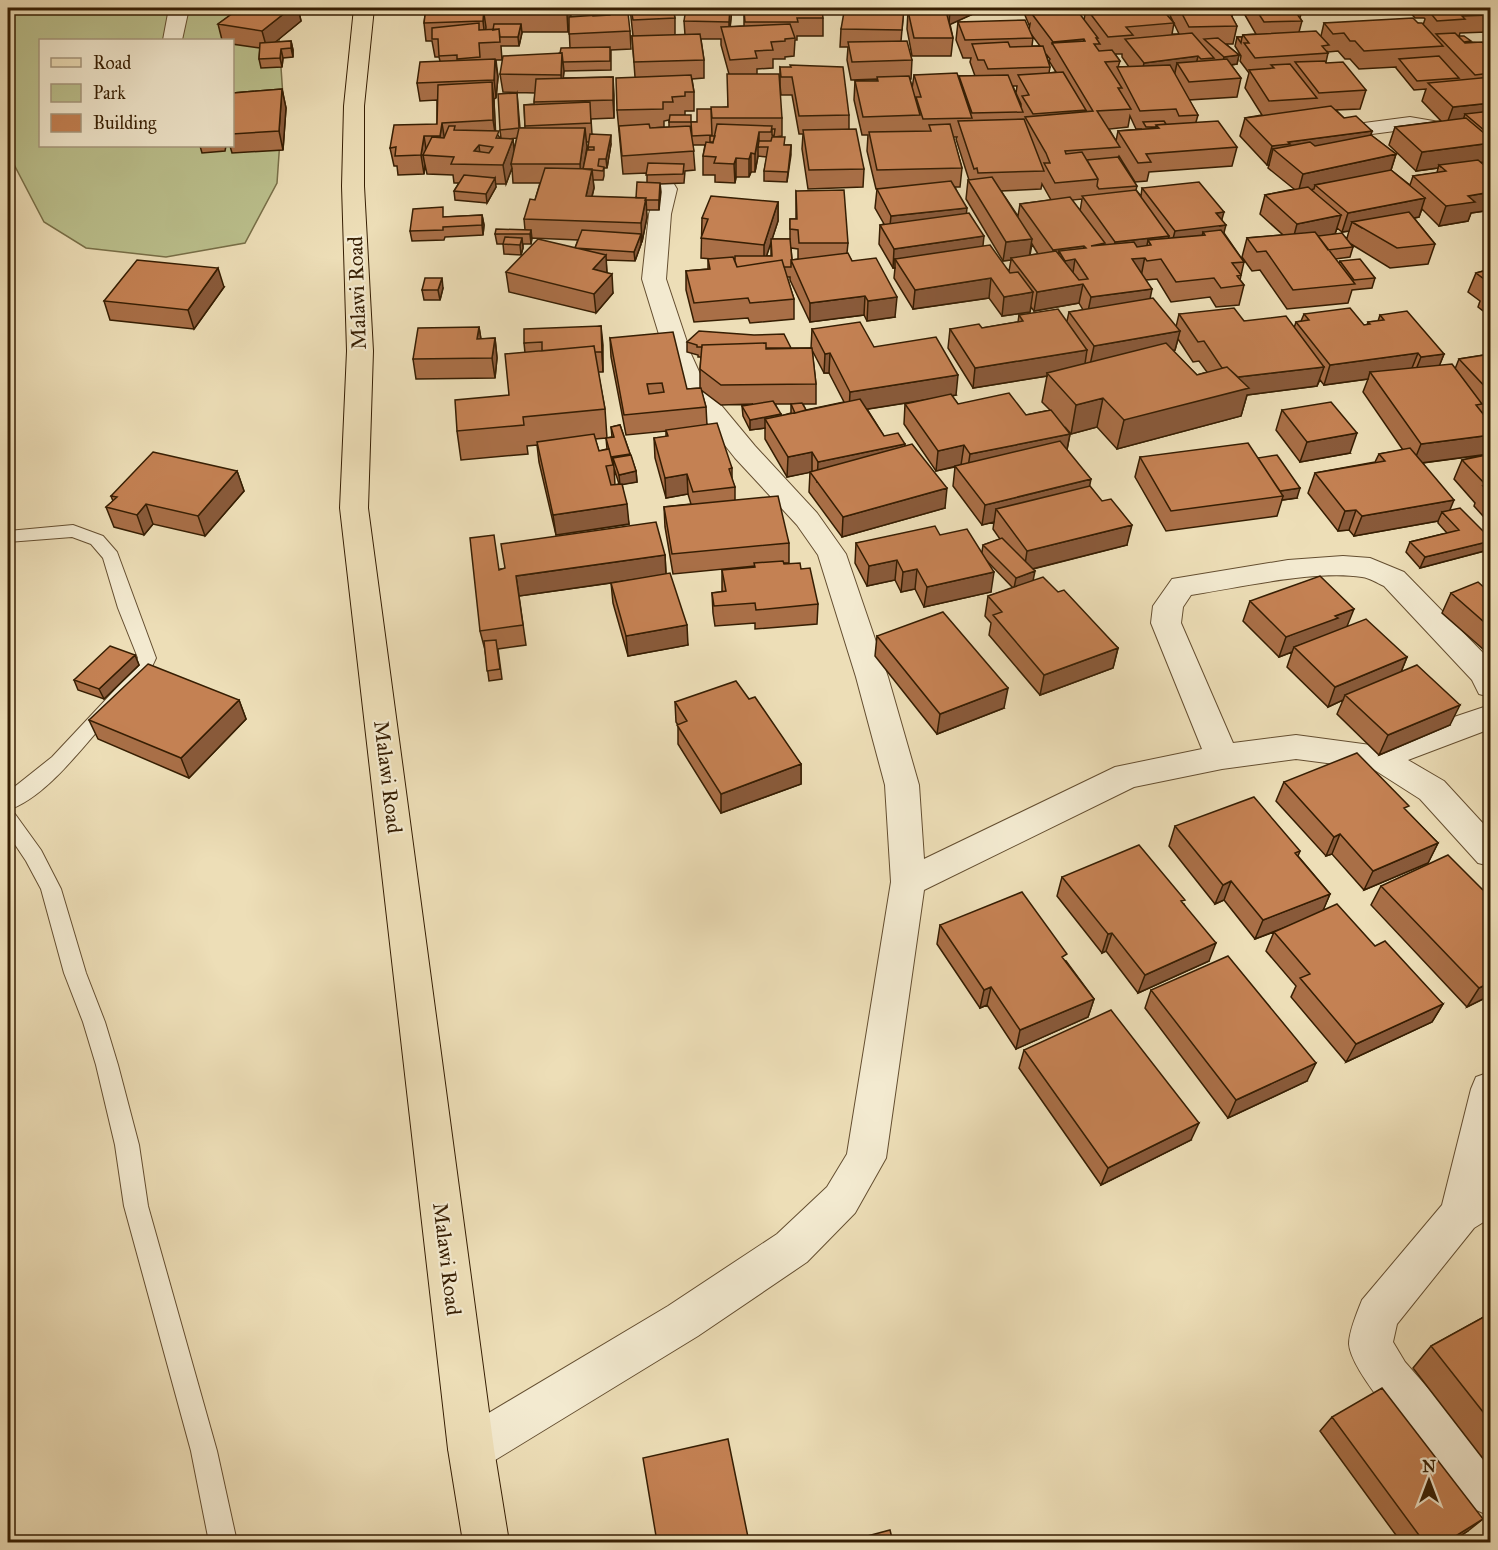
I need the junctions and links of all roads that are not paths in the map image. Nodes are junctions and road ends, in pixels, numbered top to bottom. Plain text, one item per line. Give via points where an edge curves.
1 (179, 8) edge
2 (364, 8) edge
3 (173, 39) edge
4 (1491, 124) edge
5 (1372, 128) edge
6 (666, 189) dead end
7 (8, 537) edge
8 (1491, 686) edge
9 (1491, 717) edge
10 (1222, 757) junction
11 (1380, 758) junction
12 (8, 802) edge
13 (8, 819) edge
14 (1491, 852) edge
15 (908, 882) junction
16 (1491, 1089) edge
17 (1475, 1205) edge
18 (471, 1449) junction
19 (1491, 1493) edge
20 (223, 1542) edge
21 (486, 1542) edge

1 - 3 street
2 - 18 main road, Malawi Road via 354,106 360,351 354,508
4 - 5 street via 1457,131 1410,123
6 - 15 street via 654,279 678,354 694,389 807,519 832,554 902,785
7 - 12 lane via 73,531 97,540 111,556 147,658 129,689 57,764
8 - 10 street via 1486,675 1394,579 1370,568 1288,570 1182,586 1168,606 1166,623
9 - 11 street
10 - 11 street via 1296,747
10 - 15 street via 1127,776
11 - 14 street via 1432,790
13 - 20 lane via 34,855 51,889 107,1065 127,1145 136,1206 204,1451
15 - 18 street via 866,1158 841,1200 792,1248 693,1315
16 - 17 street
17 - 19 street via 1377,1315 1371,1345 1389,1378
18 - 21 main road, Malawi Road

